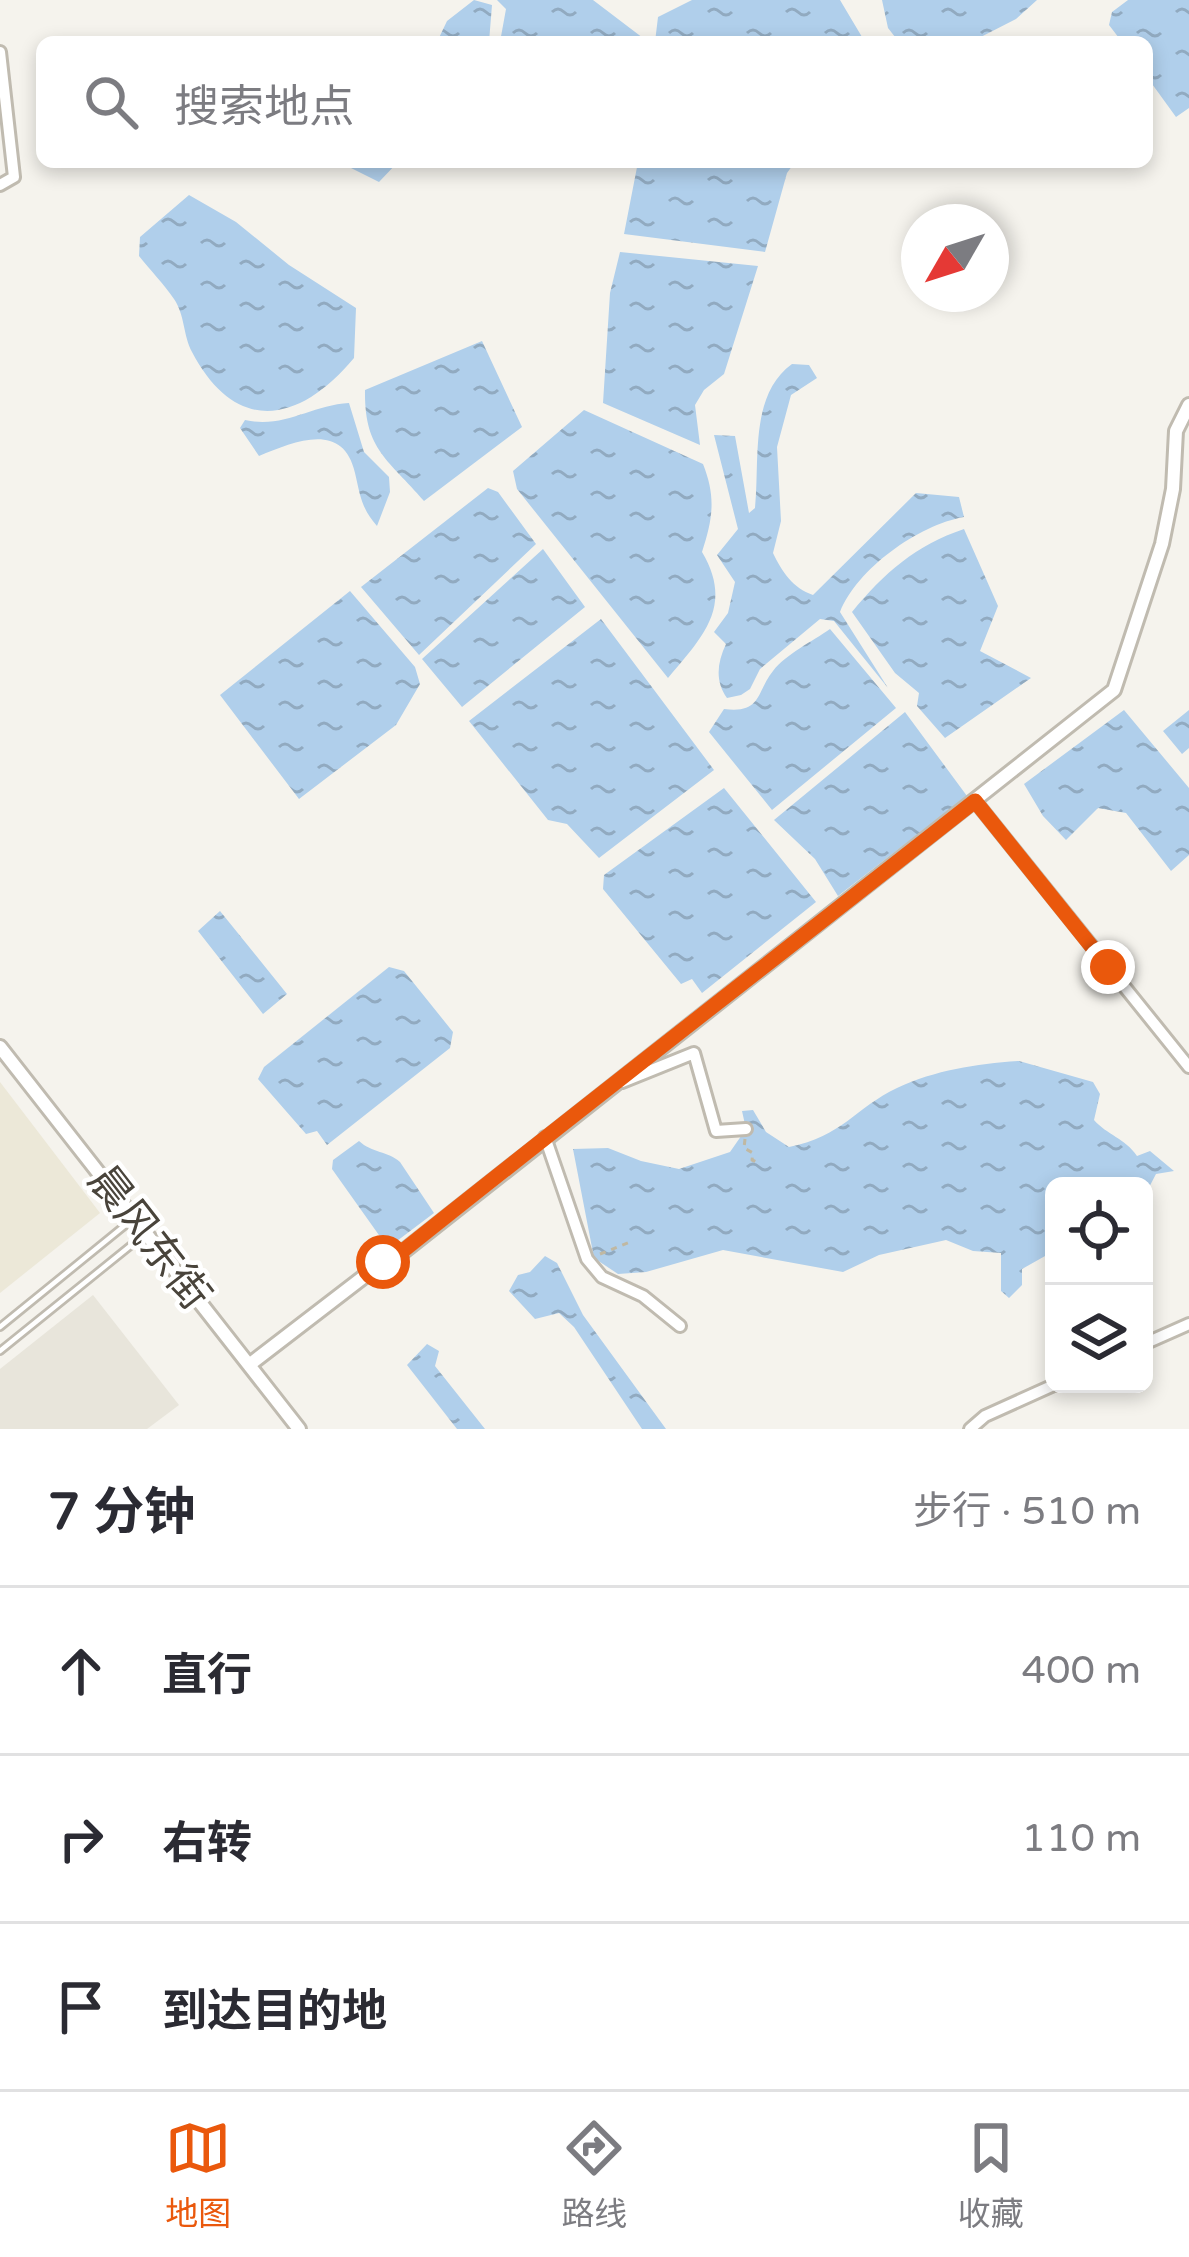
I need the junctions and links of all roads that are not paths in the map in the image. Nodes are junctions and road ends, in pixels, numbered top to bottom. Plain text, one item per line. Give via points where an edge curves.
1 (0, 52) edge
2 (0, 185) edge
3 (1189, 405) edge
4 (975, 801) junction
5 (0, 1047) edge
6 (1189, 1066) edge
7 (619, 1083) junction
8 (746, 1129) road end
9 (544, 1137) junction
10 (134, 1218) junction
11 (146, 1233) junction
12 (1189, 1324) edge
13 (680, 1326) dead end
14 (0, 1327) edge
15 (1153, 1340) edge
16 (0, 1351) edge
17 (249, 1365) junction
18 (1045, 1389) edge
19 (298, 1429) edge
20 (970, 1429) edge

1 - 2 street via 14,177
3 - 4 street via 1176,430 1162,544 1114,690
4 - 6 street
4 - 7 street
5 - 10 street, 晨风东街
7 - 8 street via 694,1053 716,1131
7 - 9 street
9 - 13 street via 587,1259
9 - 17 street
10 - 11 street, 晨风东街
10 - 14 lane
11 - 16 lane
11 - 17 street, 晨风东街
12 - 15 street
17 - 19 street, 晨风东街
18 - 20 street

